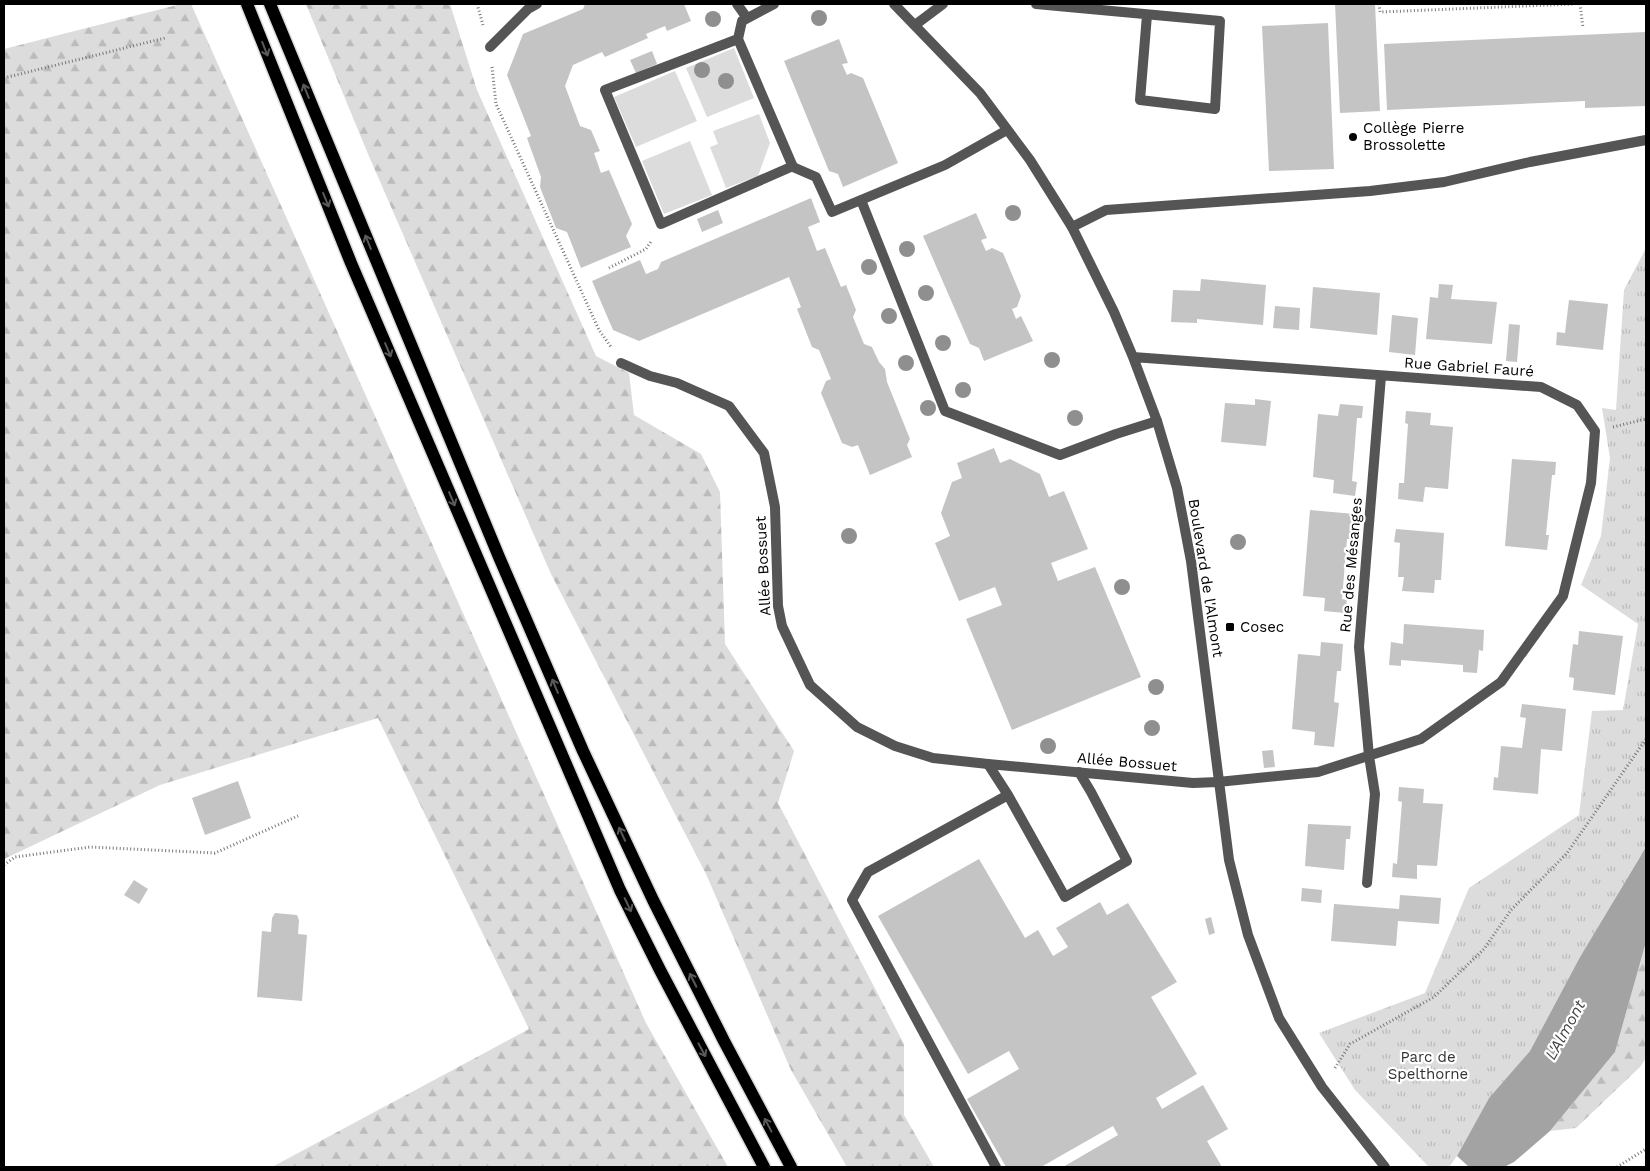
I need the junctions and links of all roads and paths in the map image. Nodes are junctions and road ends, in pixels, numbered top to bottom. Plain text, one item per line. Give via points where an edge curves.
1 (247, 4) edge
2 (270, 4) edge
3 (477, 4) edge
4 (537, 4) edge
5 (737, 4) edge
6 (774, 4) edge
7 (894, 4) edge
8 (943, 4) edge
9 (1036, 4) edge
10 (1379, 4) edge
11 (1574, 4) edge
12 (1580, 4) edge
13 (1483, 6) edge
14 (1147, 15) junction
15 (747, 18) junction
16 (915, 25) junction
17 (1584, 28) dead end
18 (165, 38) dead end
19 (738, 39) junction
20 (490, 47) junction
21 (4, 78) edge
22 (1007, 130) junction
23 (1646, 140) edge
24 (793, 166) junction
25 (862, 200) junction
26 (661, 224) junction
27 (1072, 227) junction
28 (609, 268) dead end
29 (1134, 357) junction
30 (621, 363) joint
31 (1381, 376) junction
32 (1646, 419) edge
33 (1157, 421) junction
34 (1595, 431) junction
35 (1646, 739) edge
36 (1369, 756) junction
37 (988, 764) junction
38 (1079, 772) junction
39 (1218, 782) junction
40 (1008, 795) junction
41 (300, 815) dead end
42 (4, 865) edge
43 (1367, 883) dead end
44 (1322, 1087) junction
45 (1646, 1148) edge
46 (764, 1167) edge
47 (791, 1167) edge
48 (996, 1167) edge
49 (1385, 1167) edge
50 (1617, 1167) edge

1 -> 46 main road via 351,263 620,890
47 -> 2 main road via 657,909 583,751 499,557
3 - 20 path
4 - 20 street
5 - 15 street
6 - 15 street
7 - 16 street, Boulevard de l'Almont
8 - 16 street
9 - 14 street
10 - 13 path via 1380,12
11 - 13 path
12 - 17 path
14 - 14 street via 1140,100 1216,109 1220,21
15 - 19 street via 742,21
16 - 22 street, Boulevard de l'Almont via 980,93
18 - 21 path
19 - 24 street
19 - 26 street via 605,90
20 - 30 path via 496,104 599,330
22 - 25 street via 945,165
22 - 27 street, Boulevard de l'Almont
23 - 27 street via 1444,182 1370,191 1106,210
24 - 25 street via 816,177 832,212
24 - 26 street
25 - 33 street via 945,410 1060,455
26 - 28 path via 646,249
27 - 29 street, Boulevard de l'Almont
29 - 31 street, Rue Gabriel Fauré
29 - 33 street, Boulevard de l'Almont
30 - 37 street, Allée Bossuet via 729,406 764,453 775,507 782,626 810,685 857,726 895,746 933,758
31 - 34 street, Rue Gabriel Fauré via 1541,387 1576,405
31 - 36 street, Rue des Mésanges via 1359,647
32 - 34 path
33 - 39 street, Boulevard de l'Almont via 1177,488 1191,561
34 - 36 street via 1591,483 1563,596 1500,682 1421,739
35 - 44 path via 1567,853 1510,910 1484,949 1434,997 1350,1044
36 - 39 street via 1318,772
36 - 43 street, Rue des Mésanges via 1375,794
37 - 38 street, Allée Bossuet
37 - 40 street
38 - 39 street, Allée Bossuet via 1193,783
38 - 40 street via 1127,861 1066,897
39 - 44 street, Boulevard de l'Almont via 1228,860 1248,936 1279,1018
40 - 48 street via 868,872 852,900
41 - 42 path via 215,853 90,847 15,857
44 - 49 street, Boulevard de l'Almont
45 - 50 path

